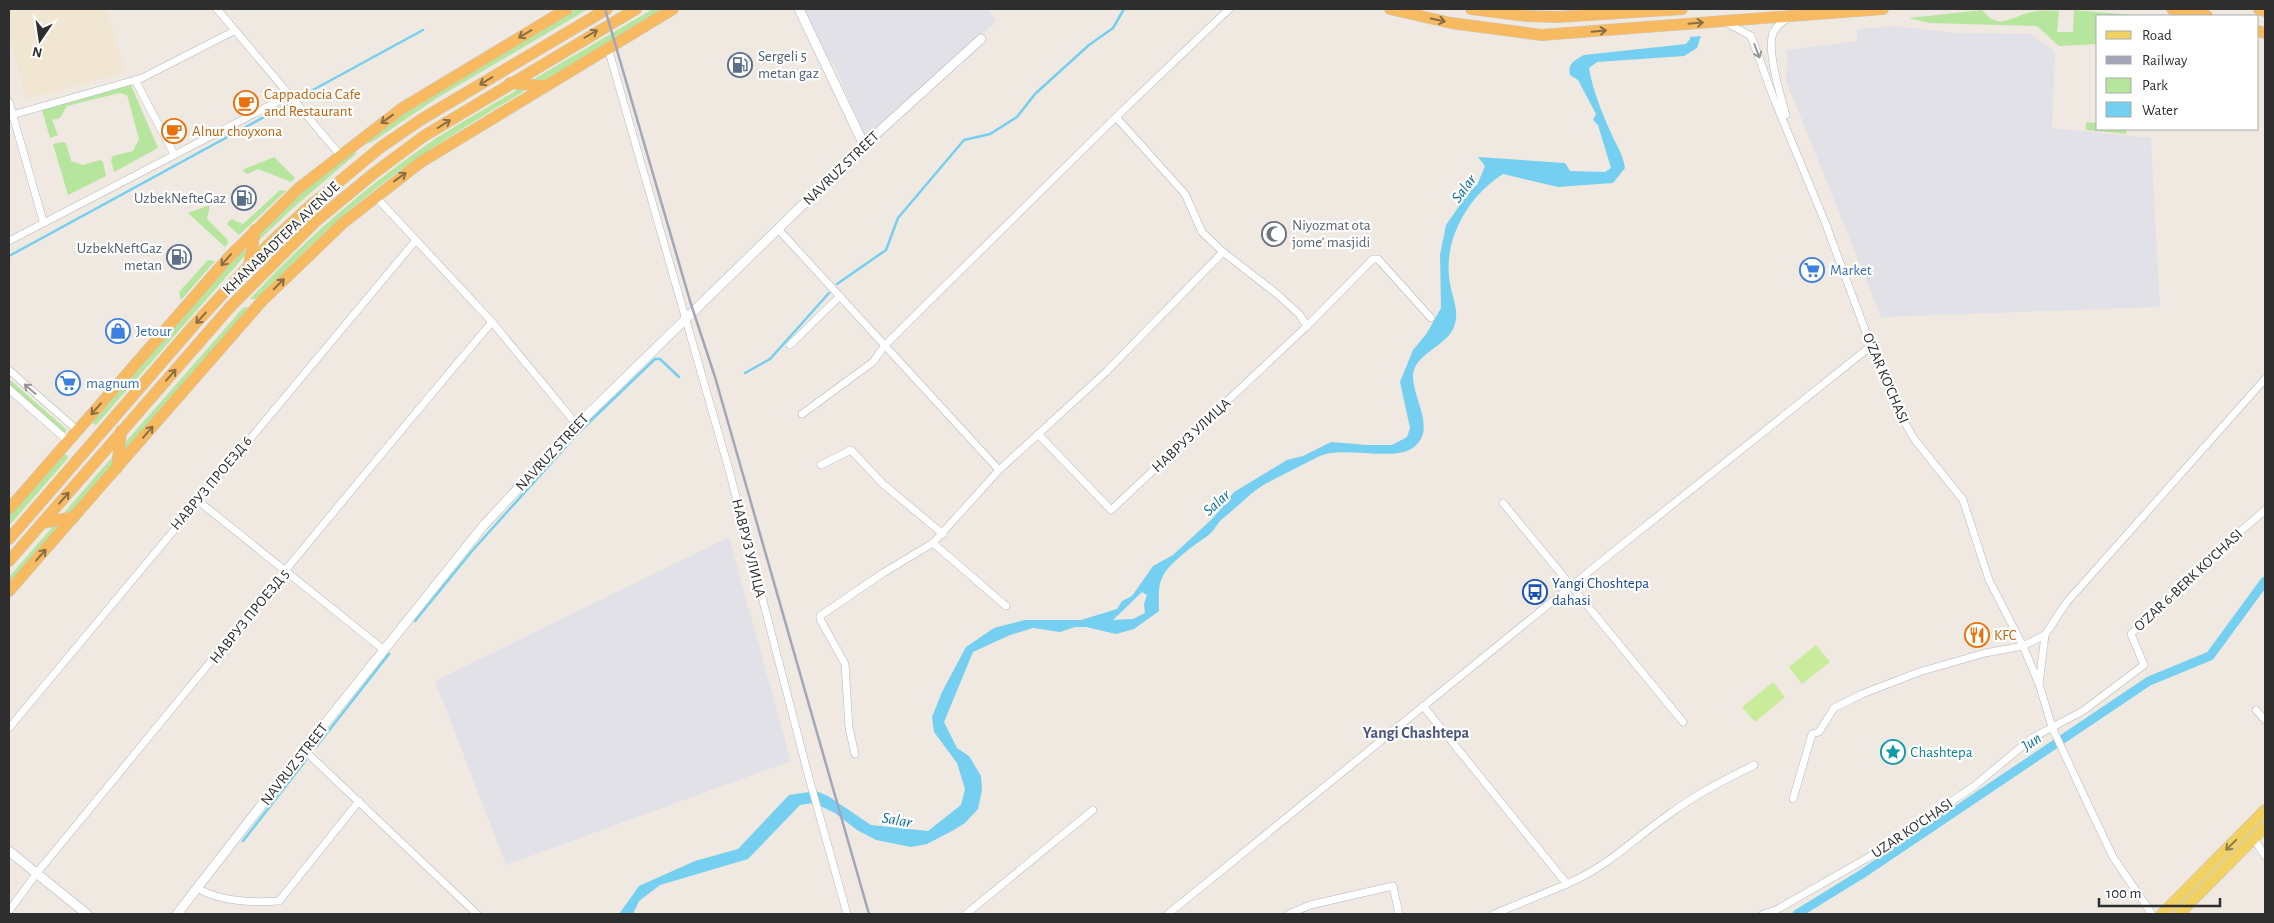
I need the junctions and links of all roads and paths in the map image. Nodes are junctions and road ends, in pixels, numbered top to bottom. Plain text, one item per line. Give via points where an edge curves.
1 (217, 9) edge
2 (567, 9) edge
3 (607, 9) edge
4 (636, 9) edge
5 (673, 9) edge
6 (799, 9) edge
7 (1230, 9) edge
8 (1390, 9) edge
9 (1471, 9) edge
10 (1682, 9) edge
11 (1883, 9) edge
12 (2172, 9) edge
13 (2259, 9) edge
14 (1610, 11) edge
15 (2265, 11) edge
16 (2202, 15) edge
17 (1558, 17) junction
18 (1789, 17) junction
19 (1722, 21) junction
20 (234, 30) junction
21 (1558, 34) junction
22 (981, 39) dead end
23 (608, 48) junction
24 (134, 80) junction
25 (510, 83) junction
26 (545, 86) junction
27 (290, 95) junction
28 (455, 99) junction
29 (9, 102) edge
30 (463, 112) junction
31 (12, 115) junction
32 (1116, 116) junction
33 (864, 145) junction
34 (381, 147) junction
35 (344, 152) junction
36 (1797, 152) junction
37 (174, 154) junction
38 (375, 196) junction
39 (43, 221) junction
40 (778, 229) junction
41 (255, 230) junction
42 (416, 240) junction
43 (9, 241) edge
44 (1223, 252) junction
45 (249, 266) junction
46 (840, 296) junction
47 (262, 301) junction
48 (231, 306) junction
49 (1431, 318) dead end
50 (686, 319) junction
51 (492, 322) junction
52 (1307, 326) junction
53 (790, 345) dead end
54 (885, 345) junction
55 (1871, 346) junction
56 (9, 370) edge
57 (2265, 379) edge
58 (9, 389) edge
59 (802, 414) dead end
60 (577, 425) junction
61 (77, 430) junction
62 (122, 431) junction
63 (1038, 434) junction
64 (68, 441) junction
65 (92, 443) junction
66 (103, 452) junction
67 (82, 454) junction
68 (93, 464) junction
69 (821, 465) dead end
70 (117, 468) junction
71 (998, 470) junction
72 (197, 500) junction
73 (1503, 503) dead end
74 (9, 509) edge
75 (2265, 510) edge
76 (74, 517) junction
77 (42, 523) junction
78 (943, 534) junction
79 (9, 539) edge
80 (933, 543) junction
81 (9, 561) edge
82 (286, 571) junction
83 (1571, 586) junction
84 (9, 591) edge
85 (1006, 606) dead end
86 (2045, 635) junction
87 (2023, 646) junction
88 (384, 650) junction
89 (2038, 684) junction
90 (1423, 706) junction
91 (2256, 710) dead end
92 (2265, 720) edge
93 (1683, 722) dead end
94 (9, 728) edge
95 (2053, 730) junction
96 (304, 750) junction
97 (854, 754) dead end
98 (1754, 765) dead end
99 (1793, 799) dead end
100 (359, 801) junction
101 (1092, 810) dead end
102 (2265, 810) edge
103 (2265, 827) edge
104 (2254, 839) junction
105 (9, 851) edge
106 (2265, 856) edge
107 (36, 874) junction
108 (1567, 884) junction
109 (198, 888) junction
110 (9, 911) edge
111 (87, 914) edge
112 (177, 914) edge
113 (477, 914) edge
114 (847, 914) edge
115 (966, 914) edge
116 (1168, 914) edge
117 (1289, 914) edge
118 (1399, 914) edge
119 (1494, 914) edge
120 (1763, 914) edge
121 (2152, 914) edge
122 (2162, 914) edge
123 (2179, 914) edge

1 - 20 street
2 -> 35 highway via 401,109
3 -> 28 highway, KHANABADTEPA AVENUE
25 -> 4 highway, KHANABADTEPA AVENUE
5 - 23 highway
6 - 33 street
7 - 32 street
8 -> 21 highway via 1451,23
9 - 17 highway
10 - 14 highway
11 - 18 highway
12 - 16 highway
13 - 15 highway
14 - 17 highway
17 - 21 highway
18 - 19 highway
18 - 36 street, O'ZAR KO'CHASI via 1774,31 1774,76
21 -> 19 highway
19 -> 36 street, O'ZAR KO'CHASI via 1752,36
20 - 24 street
20 - 27 street
22 - 33 street, NAVRUZ STREET
23 - 26 highway
23 - 50 street, НАВРУЗ УЛИЦА
24 - 31 street
24 - 37 street
25 - 26 highway
25 - 30 highway, KHANABADTEPA AVENUE
38 -> 26 highway via 421,162
27 - 35 street
27 - 37 street
28 - 30 highway via 464,103
28 - 34 highway, KHANABADTEPA AVENUE
29 - 31 street
48 -> 30 highway, KHANABADTEPA AVENUE via 335,204 407,148
31 - 39 street
32 - 44 street via 1185,194 1202,232
32 - 54 street
33 - 40 street, NAVRUZ STREET
34 - 35 highway
34 - 45 highway, KHANABADTEPA AVENUE via 311,205
35 - 41 highway via 293,193
36 - 55 street, O'ZAR KO'CHASI
37 - 39 street
38 - 42 street
47 -> 38 highway via 312,251
39 - 43 street
40 - 46 street
40 - 50 street, NAVRUZ STREET
41 - 45 highway
41 -> 61 highway
42 - 51 street
42 - 72 street, НАВРУЗ ПРОЕЗД 6
44 - 52 street via 1277,294
44 - 63 street via 1106,372
45 -> 65 highway, KHANABADTEPA AVENUE
46 - 53 street
46 - 54 street
47 - 48 highway
70 -> 47 highway
62 -> 48 highway, KHANABADTEPA AVENUE
49 - 52 street, НАВРУЗ УЛИЦА via 1378,259 1373,259
50 - 60 street, NAVRUZ STREET
50 - 114 street, НАВРУЗ УЛИЦА
51 - 60 street
51 - 82 street, НАВРУЗ ПРОЕЗД 5
52 - 63 street, НАВРУЗ УЛИЦА via 1111,510
54 - 59 street via 873,362
54 - 71 street
55 - 83 street
55 - 87 street, O'ZAR KO'CHASI via 1907,428 1962,500 1989,580
61 -> 56 street
57 - 86 street via 2066,603
58 - 64 street
60 - 88 street, NAVRUZ STREET via 484,525
61 - 64 highway
61 - 65 highway
62 - 66 highway, KHANABADTEPA AVENUE
62 - 70 highway
63 - 71 street
64 - 67 highway
64 - 74 highway
65 - 66 highway
65 - 67 highway, KHANABADTEPA AVENUE
66 - 68 highway, KHANABADTEPA AVENUE
67 - 68 highway
67 - 79 highway, KHANABADTEPA AVENUE
77 -> 68 highway, KHANABADTEPA AVENUE
69 - 78 street via 851,450 883,484
70 - 76 highway
71 - 78 street
72 - 82 street
72 - 94 street, НАВРУЗ ПРОЕЗД 6
73 - 83 street
75 - 95 street, O'ZAR 6-BERK KO'CHASI via 2207,560 2131,634 2144,665
76 - 77 highway
84 -> 76 highway
77 - 81 highway, KHANABADTEPA AVENUE
78 - 80 street
80 - 85 street
80 - 97 street via 820,616 845,664
82 - 88 street
82 - 107 street, НАВРУЗ ПРОЕЗД 5
83 - 90 street
83 - 93 street
86 - 87 street
86 - 89 street
87 - 89 street
87 - 99 street via 1919,672 1834,708 1819,732 1812,734
88 - 96 street, NAVRUZ STREET
89 - 95 street
90 - 108 street
90 - 116 street
91 - 92 street
95 - 120 street, UZAR KO'CHASI via 2032,738 1973,787 1869,857 1776,910
95 - 121 street via 2113,857
96 - 100 street
96 - 109 street, NAVRUZ STREET
98 - 108 street via 1712,786 1667,815 1609,862
100 - 109 street via 279,901 227,899
100 - 113 street
101 - 115 street
102 -> 122 main road
103 - 104 main road
104 - 106 street
104 - 123 main road
105 - 107 street
107 - 110 street, НАВРУЗ ПРОЕЗД 5
107 - 111 street
108 - 119 street
109 - 112 street, NAVRUZ STREET
117 - 118 street via 1393,886

